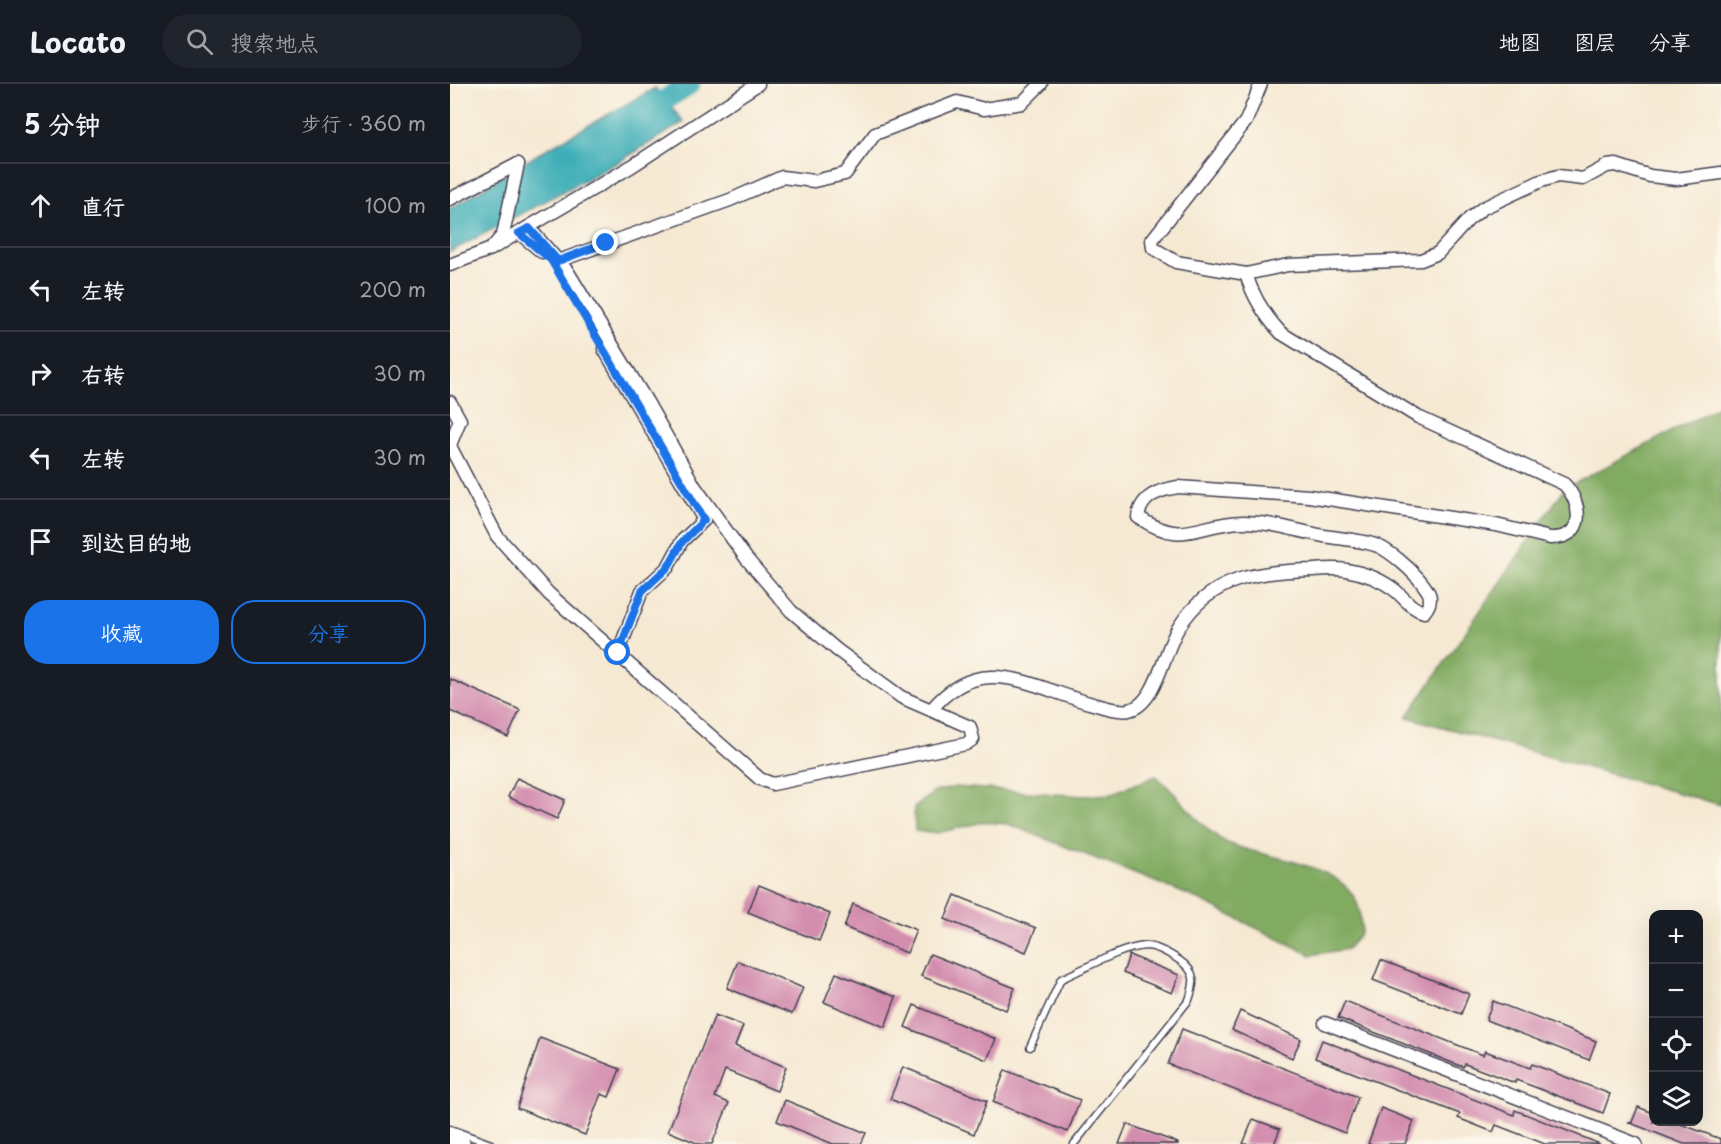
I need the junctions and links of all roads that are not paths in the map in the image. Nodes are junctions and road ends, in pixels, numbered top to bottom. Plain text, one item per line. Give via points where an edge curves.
1 (759, 84) edge
2 (1041, 84) edge
3 (1261, 84) edge
4 (1721, 173) edge
5 (450, 199) edge
6 (524, 231) junction
7 (491, 249) junction
8 (558, 261) junction
9 (450, 265) edge
10 (1246, 274) junction
11 (450, 402) edge
12 (450, 446) edge
13 (618, 653) junction
14 (931, 710) junction
15 (1325, 1023) dead end
16 (1030, 1047) dead end
17 (450, 1129) edge
18 (450, 1140) edge
19 (1611, 1140) edge
20 (461, 1144) edge
21 (491, 1144) edge
22 (1074, 1144) edge
23 (1636, 1144) edge

1 - 6 street
2 - 8 street via 1022,103 984,109 957,102 875,134 845,174 814,181 782,177 730,200
3 - 10 street via 1246,121 1152,240 1153,248 1176,262
4 - 10 street via 1676,179 1616,165 1583,179 1558,176 1483,208 1438,253 1421,260 1288,265
5 - 7 street via 518,164 506,229
6 - 7 street
6 - 8 street
6 - 13 street via 551,260 704,520 682,542 668,567 642,591
7 - 9 street
8 - 14 street via 647,402 695,487 790,611 901,697
10 - 14 street via 1252,294 1281,333 1418,417 1564,484 1578,505 1579,514 1572,530 1550,538 1497,525 1310,496 1178,487 1160,490 1140,508 1138,517 1154,527 1179,534 1224,524 1260,523 1379,547 1414,573 1427,588 1431,605 1424,612 1416,610 1382,581 1345,569 1252,574 1207,593 1195,606 1178,627 1149,697 1135,708 1117,710 1033,683 995,676 955,686
11 - 12 street via 460,420
12 - 13 street via 497,536 549,594
13 - 14 street via 760,779 773,784 971,741 974,736 970,727
15 - 19 street
16 - 22 lane via 1061,979 1146,946 1164,951 1191,970 1195,981 1189,1000
17 - 21 lane
18 - 20 main road
19 - 23 street

